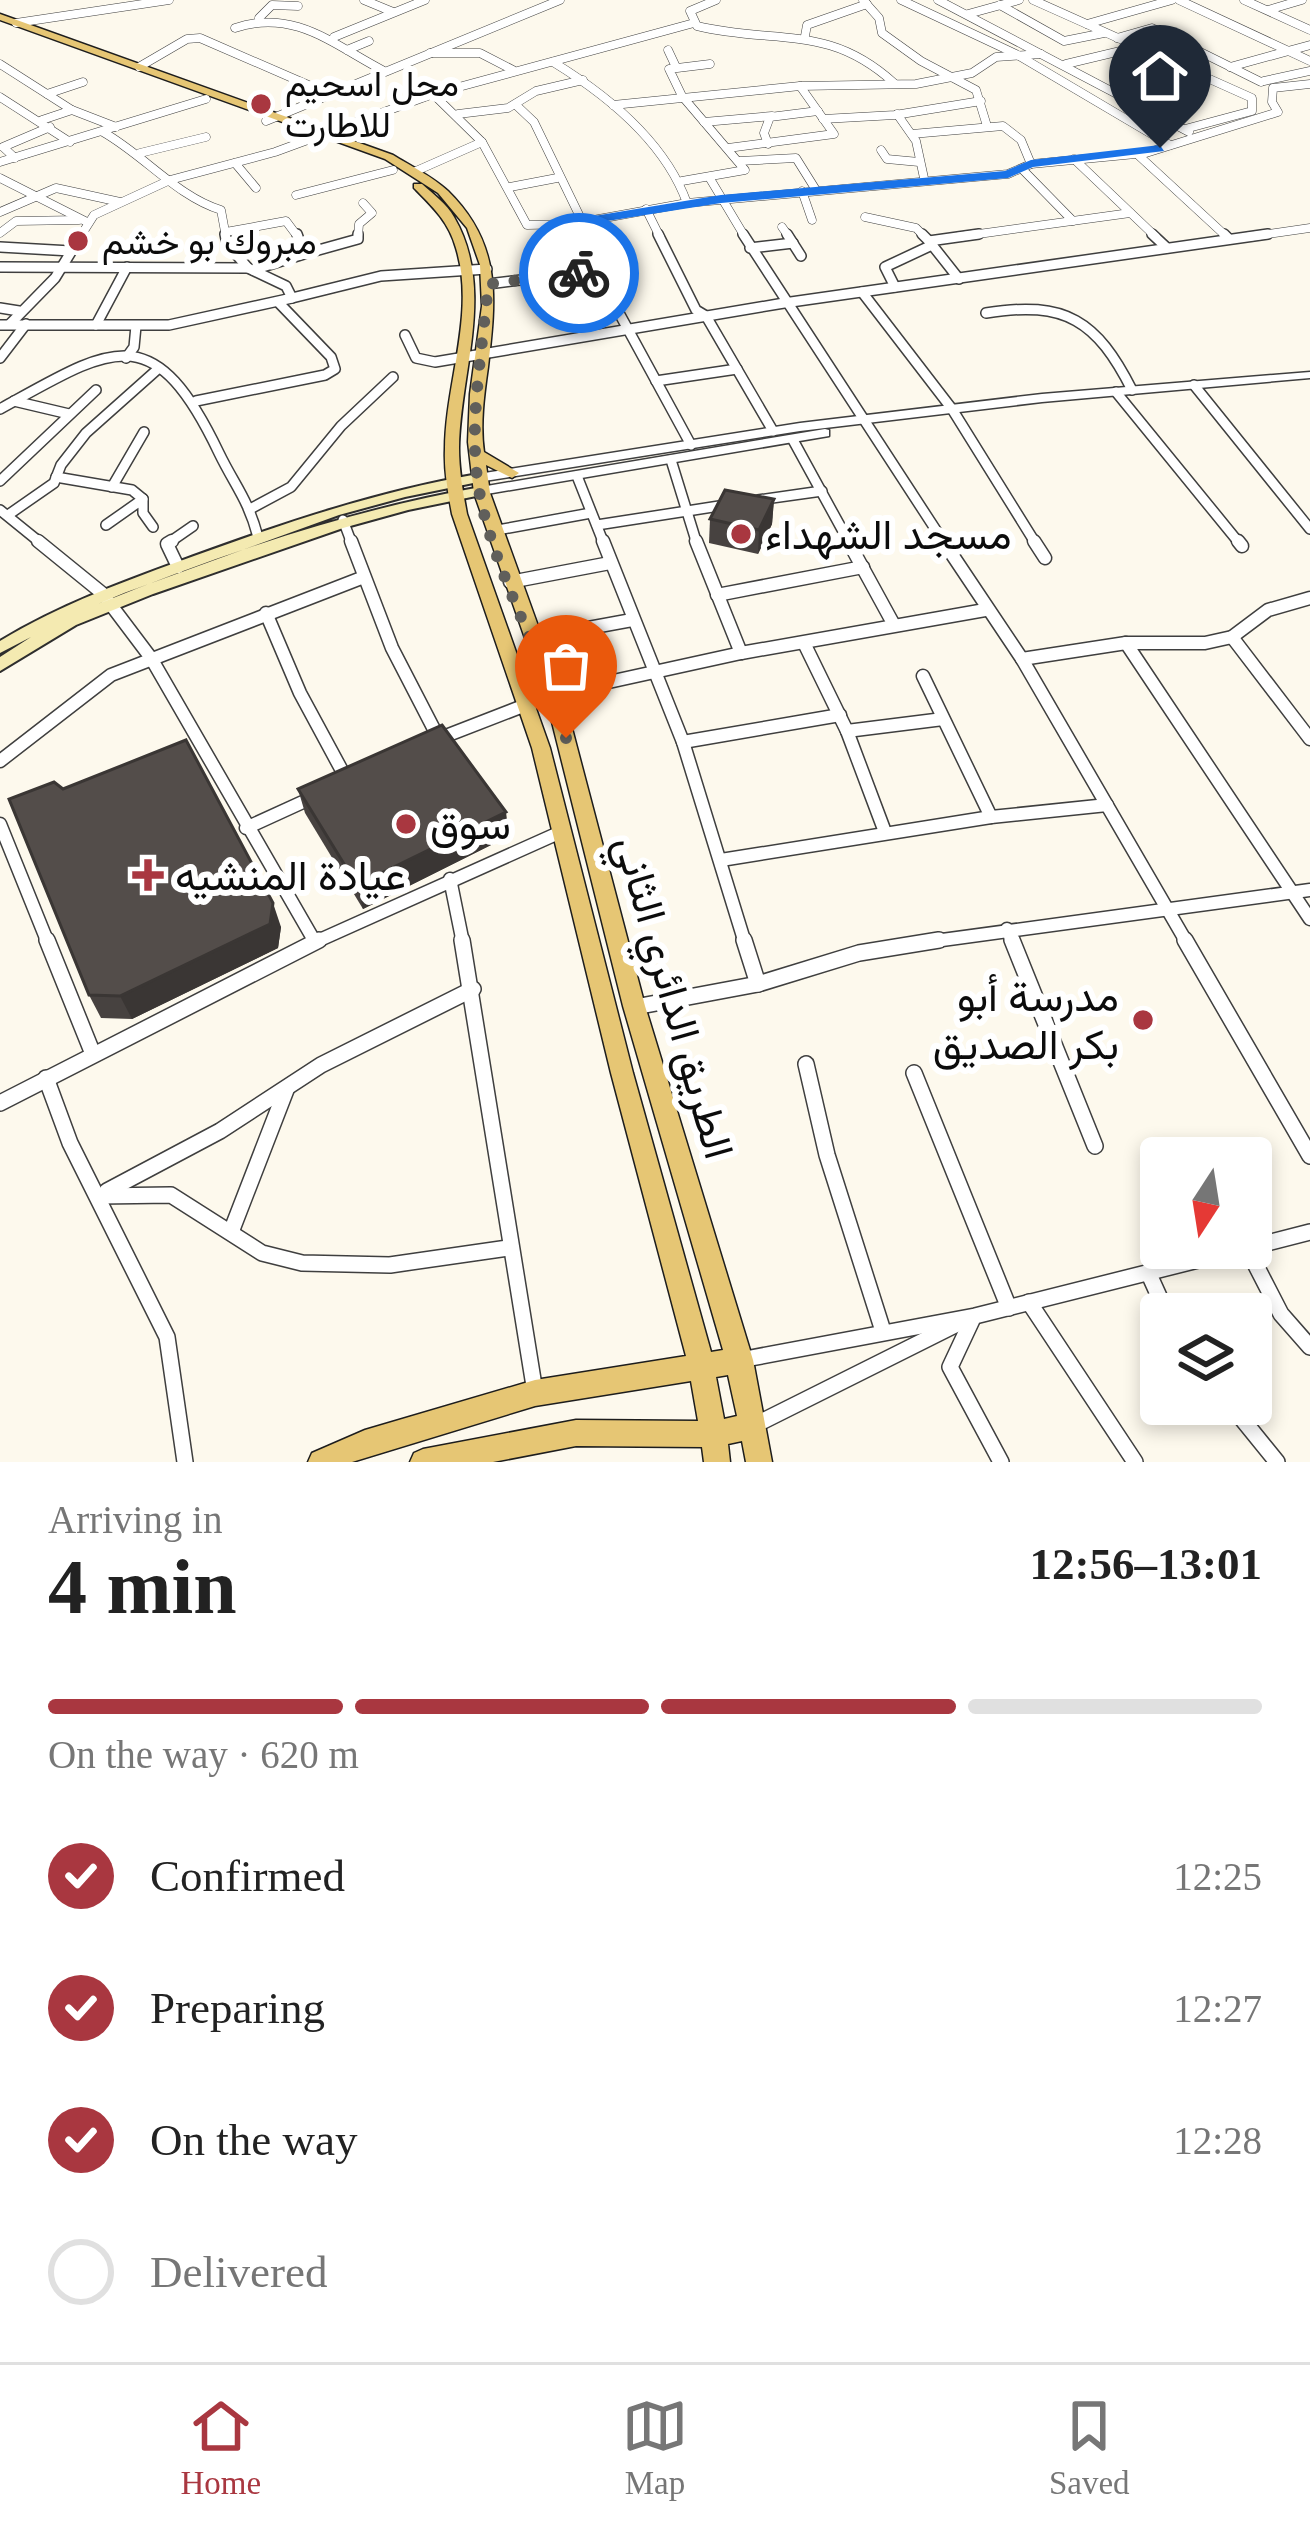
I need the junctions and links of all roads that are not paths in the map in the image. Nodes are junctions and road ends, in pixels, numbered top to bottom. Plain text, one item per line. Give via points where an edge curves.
1 (169, 0) edge
2 (364, 0) edge
3 (425, 0) edge
4 (560, 0) edge
5 (716, 0) edge
6 (901, 0) edge
7 (938, 0) edge
8 (1019, 0) edge
9 (1033, 0) edge
10 (1176, 0) edge
11 (1244, 0) edge
12 (1302, 0) edge
13 (865, 2) edge
14 (129, 3) edge
15 (299, 3) edge
16 (1000, 5) junction
17 (1267, 10) junction
18 (393, 11) junction
19 (968, 14) junction
20 (259, 18) junction
21 (5, 22) edge
22 (294, 22) junction
23 (694, 22) junction
24 (1086, 24) junction
25 (1038, 26) junction
26 (236, 28) dead end
27 (1310, 30) edge
28 (355, 31) junction
29 (994, 32) junction
30 (1105, 33) junction
31 (805, 36) junction
32 (978, 36) junction
33 (1004, 36) junction
34 (334, 37) junction
35 (1116, 38) junction
36 (1310, 44) edge
37 (1136, 47) junction
38 (1288, 49) junction
39 (346, 50) junction
40 (668, 50) dead end
41 (428, 52) junction
42 (1013, 53) junction
43 (1041, 54) junction
44 (554, 62) junction
45 (0, 64) edge
46 (710, 64) dead end
47 (1064, 64) junction
48 (1310, 66) edge
49 (140, 67) junction
50 (676, 67) junction
51 (1230, 67) junction
52 (384, 71) junction
53 (514, 71) junction
54 (954, 79) junction
55 (583, 80) junction
56 (83, 82) dead end
57 (894, 82) junction
58 (1261, 82) junction
59 (1310, 84) edge
60 (800, 86) junction
61 (1237, 90) junction
62 (47, 94) junction
63 (329, 94) junction
64 (434, 94) junction
65 (682, 96) junction
66 (0, 97) edge
67 (206, 99) junction
68 (981, 100) junction
69 (516, 105) junction
70 (613, 105) junction
71 (16, 106) junction
72 (72, 110) junction
73 (0, 113) edge
74 (458, 114) junction
75 (897, 114) junction
76 (820, 115) junction
77 (773, 116) junction
78 (271, 118) junction
79 (42, 120) junction
80 (704, 122) junction
81 (987, 126) junction
82 (50, 127) junction
83 (117, 128) junction
84 (1184, 130) junction
85 (103, 132) junction
86 (912, 134) junction
87 (1195, 135) junction
88 (319, 136) junction
89 (206, 137) dead end
90 (70, 142) junction
91 (482, 142) junction
92 (768, 144) junction
93 (1170, 145) junction
94 (728, 148) junction
95 (881, 150) dead end
96 (140, 153) junction
97 (1137, 154) junction
98 (15, 158) junction
99 (1074, 159) junction
100 (739, 161) junction
101 (0, 162) edge
102 (919, 162) junction
103 (236, 164) junction
104 (1027, 167) junction
105 (393, 170) junction
106 (416, 170) junction
107 (709, 177) junction
108 (0, 178) edge
109 (557, 178) junction
110 (924, 178) junction
111 (170, 180) junction
112 (682, 181) junction
113 (510, 187) junction
114 (256, 188) dead end
115 (816, 190) junction
116 (802, 191) junction
117 (296, 195) dead end
118 (34, 196) junction
119 (721, 199) junction
120 (120, 202) junction
121 (362, 203) dead end
122 (687, 203) junction
123 (646, 209) junction
124 (0, 213) edge
125 (1130, 213) junction
126 (865, 217) dead end
127 (812, 220) dead end
128 (16, 221) junction
129 (84, 221) junction
130 (1073, 221) junction
131 (577, 223) junction
132 (782, 227) dead end
133 (1310, 228) edge
134 (226, 232) junction
135 (0, 233) edge
136 (1229, 239) junction
137 (793, 243) junction
138 (930, 243) junction
139 (0, 247) edge
140 (750, 248) junction
141 (1168, 248) junction
142 (71, 251) junction
143 (304, 254) junction
144 (801, 256) dead end
145 (0, 267) edge
146 (127, 267) junction
147 (61, 268) junction
148 (251, 269) junction
149 (595, 271) junction
150 (481, 274) junction
151 (959, 279) junction
152 (895, 287) junction
153 (862, 292) junction
154 (292, 298) junction
155 (279, 303) junction
156 (784, 303) junction
157 (0, 308) edge
158 (19, 311) junction
159 (986, 313) dead end
160 (706, 316) junction
161 (26, 324) junction
162 (5, 325) edge
163 (96, 325) junction
164 (136, 326) junction
165 (627, 328) junction
166 (405, 335) dead end
167 (484, 352) junction
168 (461, 357) junction
169 (0, 358) edge
170 (126, 358) junction
171 (159, 368) junction
172 (737, 369) junction
173 (1310, 375) edge
174 (393, 377) dead end
175 (656, 381) junction
176 (1194, 385) junction
177 (96, 390) dead end
178 (1132, 390) junction
179 (1116, 392) junction
180 (14, 401) junction
181 (196, 401) junction
182 (0, 409) edge
183 (952, 409) junction
184 (69, 414) junction
185 (862, 422) junction
186 (773, 431) junction
187 (144, 432) dead end
188 (793, 440) junction
189 (691, 445) junction
190 (476, 454) junction
191 (671, 460) junction
192 (512, 473) junction
193 (577, 476) junction
194 (56, 477) junction
195 (0, 481) edge
196 (480, 485) junction
197 (112, 487) junction
198 (454, 489) junction
199 (822, 491) junction
200 (143, 499) junction
201 (250, 508) junction
202 (4, 512) edge
203 (684, 512) junction
204 (594, 519) junction
205 (344, 520) junction
206 (106, 525) dead end
207 (193, 526) dead end
208 (153, 527) dead end
209 (1310, 529) edge
210 (491, 532) junction
211 (258, 537) junction
212 (1242, 546) dead end
213 (1045, 558) dead end
214 (610, 563) junction
215 (178, 567) junction
216 (863, 567) junction
217 (364, 577) junction
218 (510, 582) junction
219 (717, 596) junction
220 (1310, 598) edge
221 (106, 599) junction
222 (985, 610) junction
223 (266, 613) junction
224 (632, 620) junction
225 (894, 625) junction
226 (1232, 637) junction
227 (533, 638) junction
228 (804, 643) junction
229 (1126, 643) junction
230 (0, 648) edge
231 (741, 653) junction
232 (151, 658) junction
233 (1022, 659) junction
234 (0, 664) edge
235 (656, 674) junction
236 (923, 676) dead end
237 (554, 694) junction
238 (527, 702) junction
239 (840, 715) junction
240 (943, 719) junction
241 (848, 731) junction
242 (439, 739) junction
243 (1310, 739) edge
244 (683, 742) junction
245 (421, 748) edge
246 (0, 761) edge
247 (366, 773) edge
248 (348, 781) junction
249 (1107, 805) junction
250 (991, 818) junction
251 (0, 824) edge
252 (246, 828) junction
253 (563, 831) junction
254 (885, 832) junction
255 (721, 860) junction
256 (450, 879) junction
257 (1291, 890) junction
258 (1310, 890) edge
259 (1163, 909) junction
260 (1310, 919) edge
261 (1007, 929) junction
262 (315, 942) junction
263 (758, 984) junction
264 (473, 989) junction
265 (634, 1007) junction
266 (92, 1054) junction
267 (806, 1064) dead end
268 (914, 1072) dead end
269 (46, 1078) junction
270 (286, 1090) junction
271 (0, 1103) edge
272 (1095, 1147) dead end
273 (1310, 1156) edge
274 (99, 1196) junction
275 (231, 1232) junction
276 (1310, 1232) edge
277 (1272, 1242) edge
278 (508, 1248) junction
279 (1160, 1269) edge
280 (1258, 1269) edge
281 (1148, 1272) junction
282 (1158, 1293) edge
283 (1029, 1302) junction
284 (1009, 1308) junction
285 (975, 1316) junction
286 (883, 1331) junction
287 (1310, 1347) edge
288 (740, 1360) junction
289 (701, 1369) junction
290 (536, 1393) junction
291 (1247, 1425) edge
292 (753, 1426) junction
293 (714, 1434) junction
294 (365, 1453) edge
295 (185, 1462) edge
296 (320, 1462) edge
297 (424, 1462) edge
298 (717, 1462) edge
299 (759, 1462) edge
300 (1000, 1462) edge
301 (1135, 1462) edge
302 (1277, 1462) edge

1 - 14 street
2 - 18 street
3 - 18 street
4 - 41 street
5 - 23 street via 690,11
6 - 32 street
7 - 19 street
8 - 16 street
9 - 24 street
10 - 24 street
10 - 38 street
11 - 17 street
12 - 17 street
13 - 31 street via 817,18
13 - 54 street via 882,33
14 - 21 street
15 - 20 street via 271,5
15 - 22 street
16 - 19 street
16 - 25 street
17 - 27 street
18 - 28 street
19 - 29 street
20 - 22 street
20 - 26 street
21 - 49 main road, الطريق الدائري الثاني
21 - 67 main road, الطريق الدائري الثاني
22 - 34 street
23 - 31 street via 763,39
23 - 44 street
24 - 30 street
25 - 30 street via 1065,42
25 - 33 street
28 - 34 street
28 - 39 street via 370,40
29 - 32 street
29 - 33 street
30 - 35 street
31 - 57 street via 869,60
32 - 42 street
33 - 43 street
34 - 39 street
35 - 37 street
35 - 51 street via 1152,28
36 - 38 street
37 - 47 street
37 - 61 street
38 - 48 street
38 - 51 street
39 - 52 street
40 - 50 street
41 - 52 street
41 - 53 street via 480,53
42 - 43 street
42 - 54 street
42 - 93 street
43 - 47 street
44 - 53 street
44 - 55 street
45 - 62 street
46 - 50 street
47 - 84 street
48 - 58 street
49 - 63 street via 200,38
49 - 78 main road, الطريق الدائري الثاني
50 - 65 street via 669,70
51 - 58 street
52 - 63 street
53 - 64 street
54 - 57 street
54 - 68 street
55 - 69 street via 536,91
55 - 70 street
56 - 62 street
57 - 60 street
58 - 61 street
59 - 87 street via 1273,88 1277,112
60 - 65 street
60 - 76 street
61 - 84 street via 1252,98 1252,111
62 - 72 street
63 - 78 street
64 - 74 street
64 - 88 street
65 - 70 street
65 - 80 street
66 - 71 street
67 - 78 main road, الطريق الدائري الثاني
67 - 83 street
68 - 75 street
68 - 81 street
69 - 74 street
69 - 109 street via 534,122
70 - 112 street
71 - 73 street
71 - 79 street
72 - 79 street
72 - 83 street
74 - 91 street
75 - 76 street
75 - 86 street
76 - 77 street
76 - 92 street via 832,136
77 - 80 street
77 - 92 street
78 - 88 main road, الطريق الدائري الثاني
79 - 82 street
80 - 94 street
81 - 86 street
81 - 104 street via 1017,134
82 - 90 street
82 - 98 street via 3,147
83 - 85 street
84 - 87 street
85 - 90 street
85 - 96 street
86 - 102 street
87 - 93 street
88 - 103 street
88 - 105 main road, الطريق الدائري الثاني
88 - 106 main road, الطريق الدائري الثاني
89 - 96 street
90 - 98 street
91 - 106 street
91 - 113 street
92 - 94 street
93 - 97 street
94 - 100 street
95 - 102 street via 887,159
96 - 111 street
97 - 99 street
97 - 136 street
98 - 101 street
99 - 104 street
99 - 125 street
100 - 107 street via 743,172
100 - 115 street via 800,160
102 - 110 street
103 - 111 street
103 - 114 street
104 - 110 street
104 - 130 street
105 - 117 street
105 - 150 main road, الطريق الدائري الثاني via 452,217
106 - 150 main road, الطريق الدائري الثاني via 470,217
107 - 112 street
107 - 119 street
108 - 118 street
109 - 113 street
109 - 131 street
110 - 115 street
111 - 120 street
111 - 134 street via 194,202 221,210
112 - 122 street
113 - 131 street via 530,227
115 - 116 street
116 - 119 street
116 - 127 street
118 - 120 street via 63,188
118 - 124 street
118 - 129 street
119 - 122 street
119 - 140 street
120 - 129 street
121 - 143 street via 372,213 359,224 358,239
122 - 123 street
123 - 131 street
123 - 160 street
124 - 128 street
125 - 130 street
125 - 141 street
126 - 138 street via 916,228
128 - 129 street
128 - 135 street
129 - 142 street
130 - 138 street
131 - 149 street
132 - 137 street
133 - 136 street
134 - 143 street via 289,221
134 - 148 street
136 - 141 street
137 - 140 street
137 - 144 street
138 - 151 street
138 - 152 street via 885,268
139 - 142 street
140 - 156 street
141 - 151 street
142 - 147 street
143 - 148 street
145 - 147 street
146 - 147 street
146 - 148 street
146 - 163 street
147 - 158 street
148 - 154 street via 286,286
149 - 150 street
149 - 165 street
150 - 154 street via 381,276
150 - 167 main road, الطريق الدائري الثاني
150 - 168 main road, الطريق الدائري الثاني
151 - 152 street
152 - 153 street
153 - 156 street
153 - 183 street
154 - 155 street
155 - 164 street
155 - 181 street via 334,361 332,372
156 - 160 street
156 - 185 street
157 - 158 street
158 - 162 street
159 - 178 street via 1084,320 1114,353
160 - 165 street
160 - 172 street
161 - 162 street
161 - 163 street
161 - 169 street
163 - 164 street
164 - 170 street
165 - 167 street
165 - 175 street
166 - 168 street via 421,361
167 - 168 street
167 - 190 main road, الطريق الدائري الثاني
168 - 198 main road, الطريق الدائري الثاني
170 - 171 street
170 - 180 street via 76,364
171 - 181 street
171 - 194 street via 86,433
172 - 175 street
172 - 186 street
173 - 176 street
174 - 201 street via 291,488
175 - 189 street
176 - 178 street
176 - 209 street
177 - 184 street
178 - 179 street
179 - 183 street
179 - 212 street
180 - 182 street
180 - 184 street
181 - 201 street
183 - 185 street
183 - 213 street
184 - 195 street
185 - 186 street
185 - 188 street
185 - 222 street
186 - 189 street
187 - 197 street
188 - 191 street
188 - 199 street
189 - 192 street
190 - 192 main road
190 - 196 main road, الطريق الدائري الثاني
191 - 193 street
191 - 203 street
192 - 196 street
193 - 196 street
193 - 204 street
194 - 197 street
194 - 202 street
196 - 198 main road
196 - 210 main road, الطريق الدائري الثاني
197 - 200 street
198 - 205 main road
198 - 211 main road via 340,507
198 - 238 main road, الطريق الدائري الثاني
199 - 203 street
199 - 216 street
200 - 206 street
200 - 208 street
201 - 211 street
202 - 221 street
203 - 204 street
203 - 219 street
204 - 210 street
204 - 214 street
205 - 217 street
205 - 221 main road
207 - 215 street via 167,544
210 - 218 main road, الطريق الدائري الثاني
211 - 215 main road
214 - 218 street
214 - 224 street
215 - 221 main road
216 - 219 street
216 - 225 street
217 - 223 street
217 - 242 street
218 - 227 main road, الطريق الدائري الثاني
219 - 231 street
220 - 226 street via 1268,610
221 - 230 main road
221 - 232 street
221 - 234 main road
222 - 225 street
222 - 233 street
223 - 232 street
223 - 248 street
224 - 227 street
224 - 235 street
225 - 228 street
226 - 229 street
226 - 243 street
227 - 237 main road, الطريق الدائري الثاني
228 - 231 street
228 - 239 street
229 - 233 street
229 - 257 street
231 - 235 street
232 - 246 street via 98,683
232 - 252 street
233 - 249 street
235 - 237 street
235 - 244 street
236 - 240 street
237 - 238 street
237 - 265 main road, الطريق الدائري الثاني
238 - 242 street
238 - 253 main road, الطريق الدائري الثاني
239 - 241 street
239 - 244 street
240 - 241 street
240 - 250 street
241 - 254 street
242 - 245 street
244 - 255 street
247 - 248 street
248 - 252 street
249 - 250 street
249 - 259 street
250 - 254 street
251 - 266 street
252 - 262 street
253 - 256 street
253 - 289 main road, الطريق الدائري الثاني
254 - 255 street
255 - 263 street
256 - 262 street
256 - 264 street
257 - 258 street
257 - 259 street
257 - 260 street
259 - 261 street
259 - 273 street
261 - 263 street via 859,953
261 - 272 street
262 - 266 street
263 - 265 street
264 - 270 street
264 - 278 street
265 - 288 main road, الطريق الدائري الثاني
266 - 269 street
267 - 286 street
268 - 284 street
269 - 271 street
269 - 274 street
270 - 274 street
270 - 275 street
274 - 275 street via 170,1192
274 - 295 street via 166,1337
275 - 278 street via 266,1256 361,1270
276 - 277 street
278 - 290 street
279 - 281 street
280 - 287 street via 1281,1314
281 - 282 street
281 - 283 street
283 - 284 street
283 - 301 street
284 - 285 street
285 - 286 street
285 - 292 street
285 - 300 street via 950,1367
286 - 288 street
288 - 289 main road
288 - 292 main road, الطريق الدائري الثاني
289 - 290 main road
289 - 293 main road, الطريق الدائري الثاني
290 - 294 main road
291 - 302 street
292 - 293 main road
292 - 299 main road, الطريق الدائري الثاني
293 - 297 main road via 575,1432
293 - 298 main road, الطريق الدائري الثاني
294 - 296 main road

